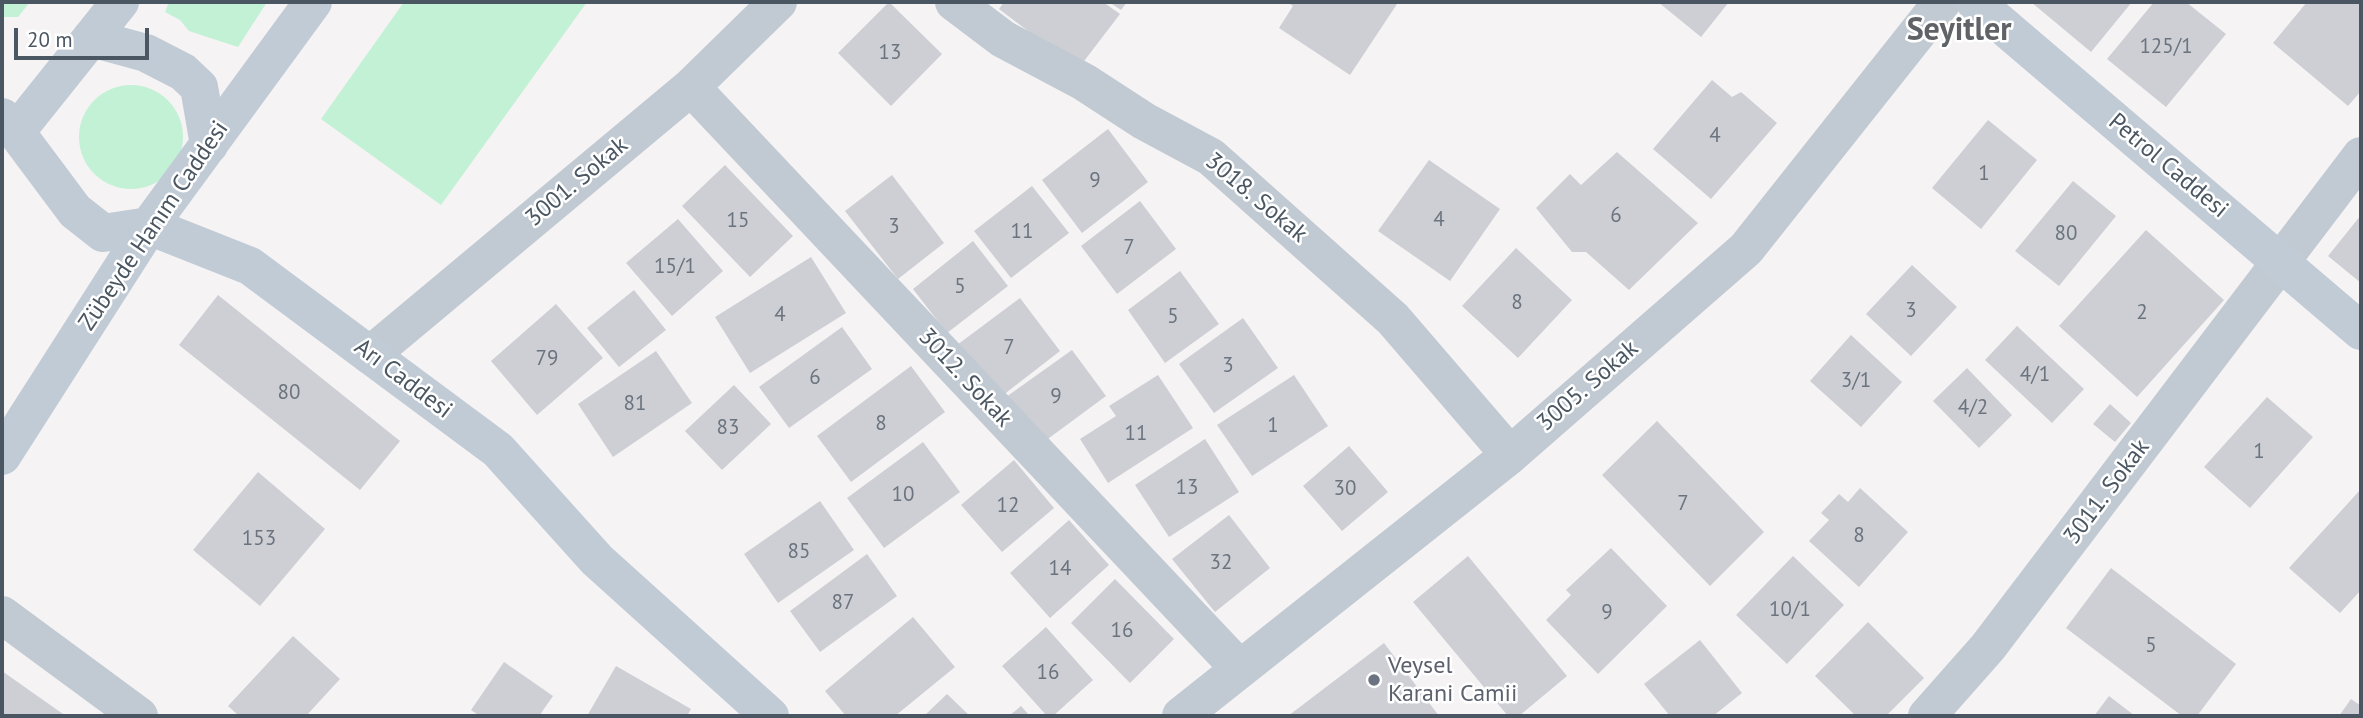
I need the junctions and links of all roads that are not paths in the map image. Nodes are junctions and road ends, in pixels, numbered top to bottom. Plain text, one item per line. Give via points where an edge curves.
1 (120, 2) edge
2 (313, 2) edge
3 (778, 2) edge
4 (954, 2) edge
5 (1942, 2) edge
6 (1975, 2) edge
7 (91, 38) junction
8 (691, 87) junction
9 (6, 133) edge
10 (209, 145) junction
11 (2361, 156) edge
12 (149, 226) junction
13 (2282, 263) junction
14 (2361, 331) edge
15 (370, 355) junction
16 (1510, 455) junction
17 (2, 456) edge
18 (2, 615) edge
19 (1239, 668) junction
20 (757, 711) edge
21 (139, 716) edge
22 (1181, 716) edge
23 (1927, 716) edge

1 - 7 street
2 - 10 street, Zübeyde Hanım Caddesi
3 - 8 street, 3001. Sokak
4 - 16 street, 3018. Sokak via 1003,39 1211,157 1393,319
5 - 16 street, 3005. Sokak via 1746,249
6 - 13 street, Petrol Caddesi
7 - 9 street
7 - 10 street via 146,53 183,72 199,87
8 - 15 street, 3001. Sokak
8 - 19 street, 3012. Sokak
9 - 12 street via 75,211 103,233
10 - 12 street, Zübeyde Hanım Caddesi
11 - 13 street, 3011. Sokak
12 - 15 street, Arı Caddesi via 250,266
12 - 17 street, Zübeyde Hanım Caddesi
13 - 14 street, Petrol Caddesi
13 - 23 street, 3011. Sokak via 1988,647
15 - 20 street, Arı Caddesi via 498,450 597,561
16 - 19 street, 3005. Sokak
18 - 21 street
19 - 22 street, 3005. Sokak

